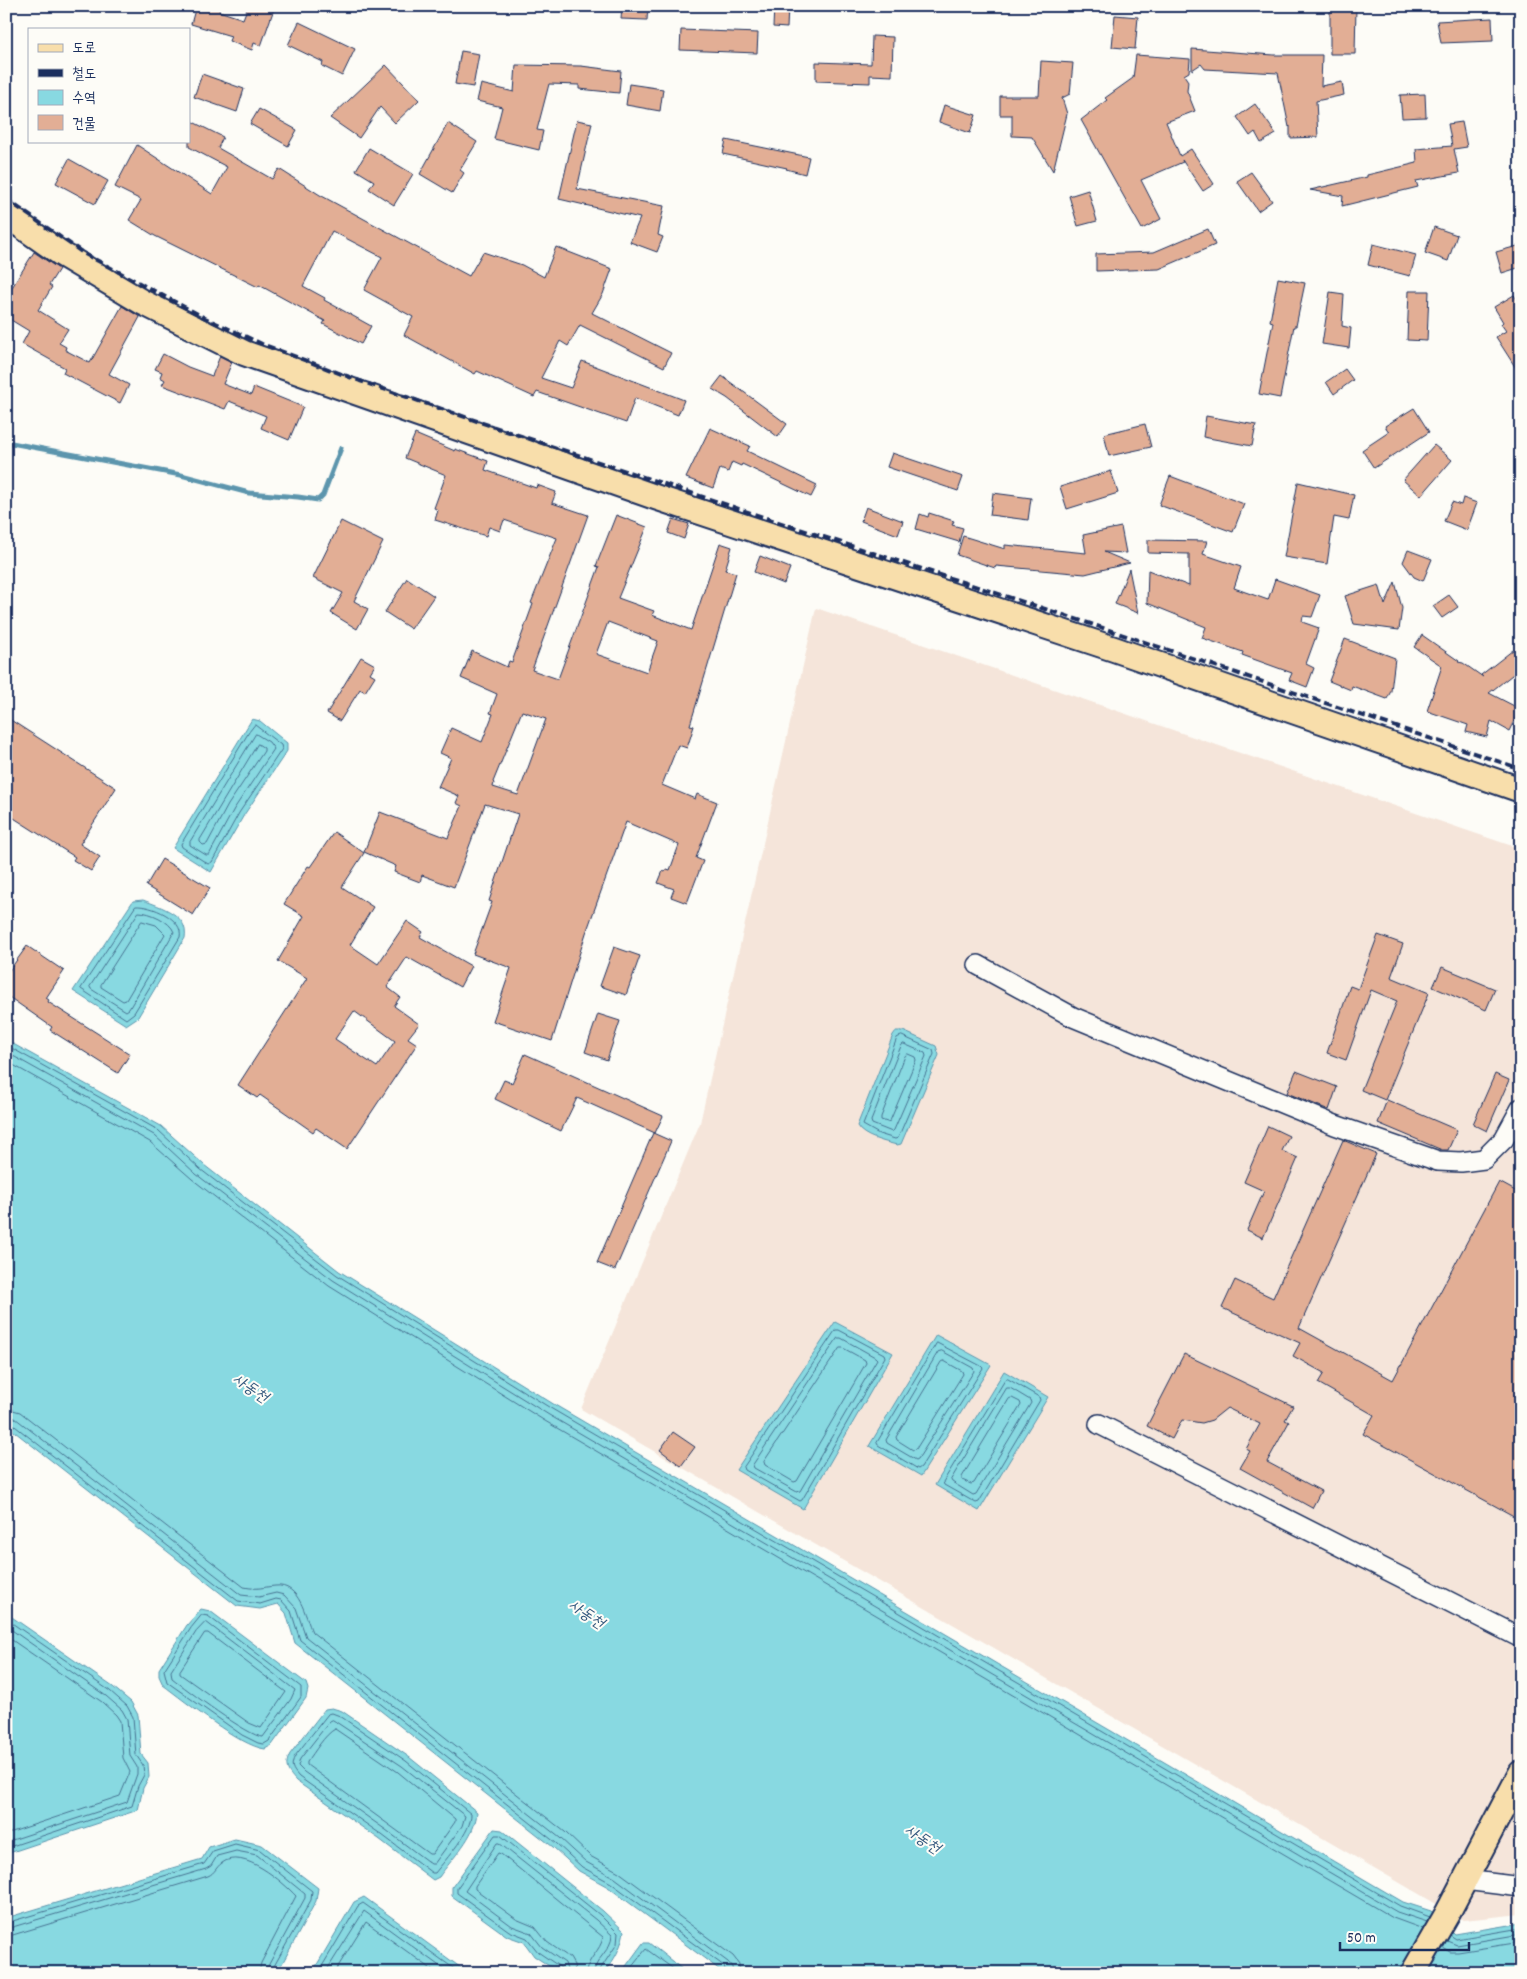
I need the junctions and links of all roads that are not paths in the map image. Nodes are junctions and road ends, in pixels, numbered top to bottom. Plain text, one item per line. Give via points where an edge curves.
1 (6, 215) edge
2 (1521, 790) edge
3 (978, 965) dead end
4 (1521, 1108) edge
5 (1099, 1424) dead end
6 (1521, 1638) edge
7 (1521, 1773) edge
8 (1465, 1880) junction
9 (1521, 1888) edge
10 (1413, 1973) edge

1 - 2 main road via 63,255 142,302 244,353 656,497 1123,652
3 - 4 street via 1073,1017 1335,1125 1438,1161 1484,1159 1504,1139
5 - 6 street
7 - 8 main road
8 - 9 street
8 - 10 main road

